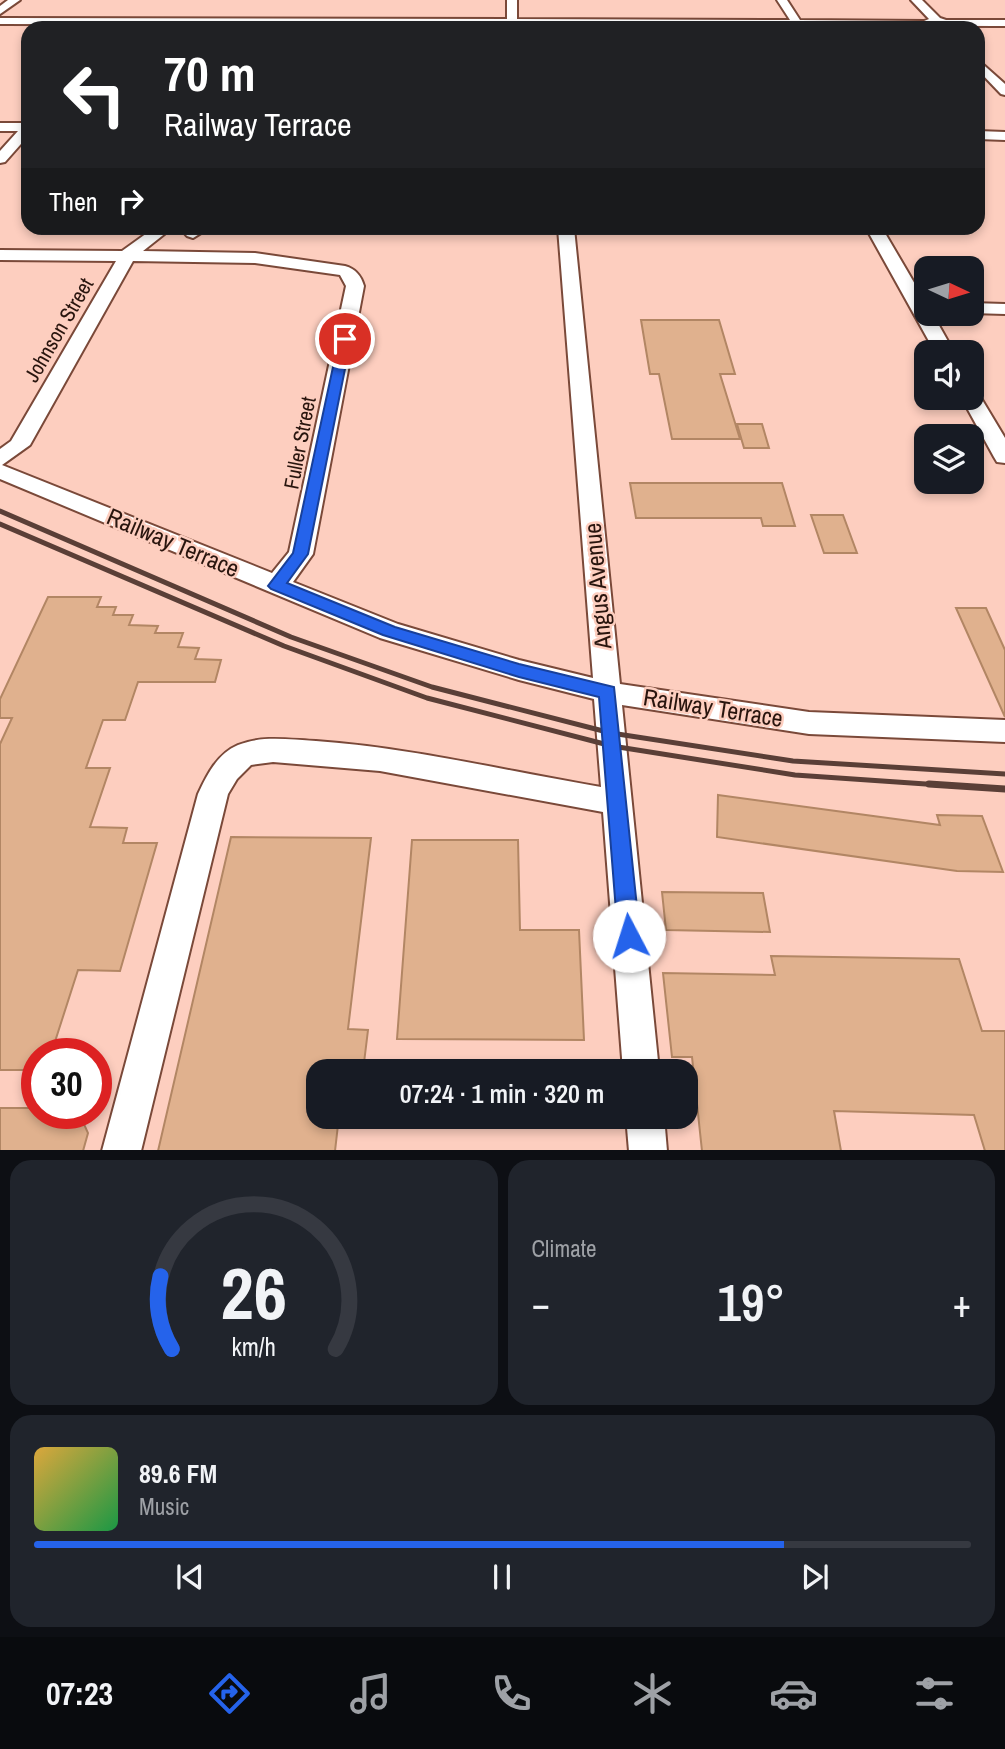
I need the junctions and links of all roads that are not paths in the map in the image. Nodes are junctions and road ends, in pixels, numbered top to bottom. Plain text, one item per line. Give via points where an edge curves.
1 (15, 0) edge
2 (512, 0) edge
3 (782, 0) edge
4 (916, 0) edge
5 (142, 9) dead end
6 (0, 11) edge
7 (0, 21) edge
8 (21, 21) edge
9 (127, 21) edge
10 (320, 21) edge
11 (488, 21) edge
12 (512, 21) edge
13 (602, 21) edge
14 (708, 21) edge
15 (795, 21) edge
16 (936, 21) edge
17 (985, 23) edge
18 (1005, 23) edge
19 (985, 71) edge
20 (1005, 91) edge
21 (0, 127) edge
22 (21, 128) edge
23 (985, 135) edge
24 (1005, 135) edge
25 (21, 136) edge
26 (0, 159) edge
27 (154, 235) edge
28 (567, 235) edge
29 (877, 235) edge
30 (128, 254) junction
31 (0, 255) edge
32 (914, 294) edge
33 (984, 308) edge
34 (1005, 309) edge
35 (978, 410) edge
36 (1005, 457) edge
37 (0, 458) edge
38 (0, 471) edge
39 (276, 586) junction
40 (607, 692) junction
41 (1005, 731) edge
42 (617, 802) junction
43 (640, 1059) edge
44 (646, 1129) edge
45 (121, 1150) edge
46 (648, 1150) edge

1 - 6 street
2 - 12 street
3 - 15 street
4 - 16 street
5 - 9 street
7 - 8 street
10 - 11 street via 365,16
13 - 14 street via 655,17
17 - 18 street
19 - 20 street
21 - 22 street
23 - 24 street
25 - 26 street
27 - 30 street
28 - 40 street, Angus Avenue
29 - 32 street
30 - 31 street
30 - 37 street, Johnson Street via 19,445
30 - 39 street, Fuller Street via 255,258 345,271 353,278 301,554
33 - 34 street
35 - 36 street
38 - 39 street, Railway Terrace
39 - 40 street, Railway Terrace via 389,631
40 - 41 street, Railway Terrace via 809,723
40 - 42 street, Angus Avenue
42 - 43 street, Angus Avenue
42 - 45 street via 396,761 329,753 261,750 246,754 220,779 213,794
44 - 46 street

